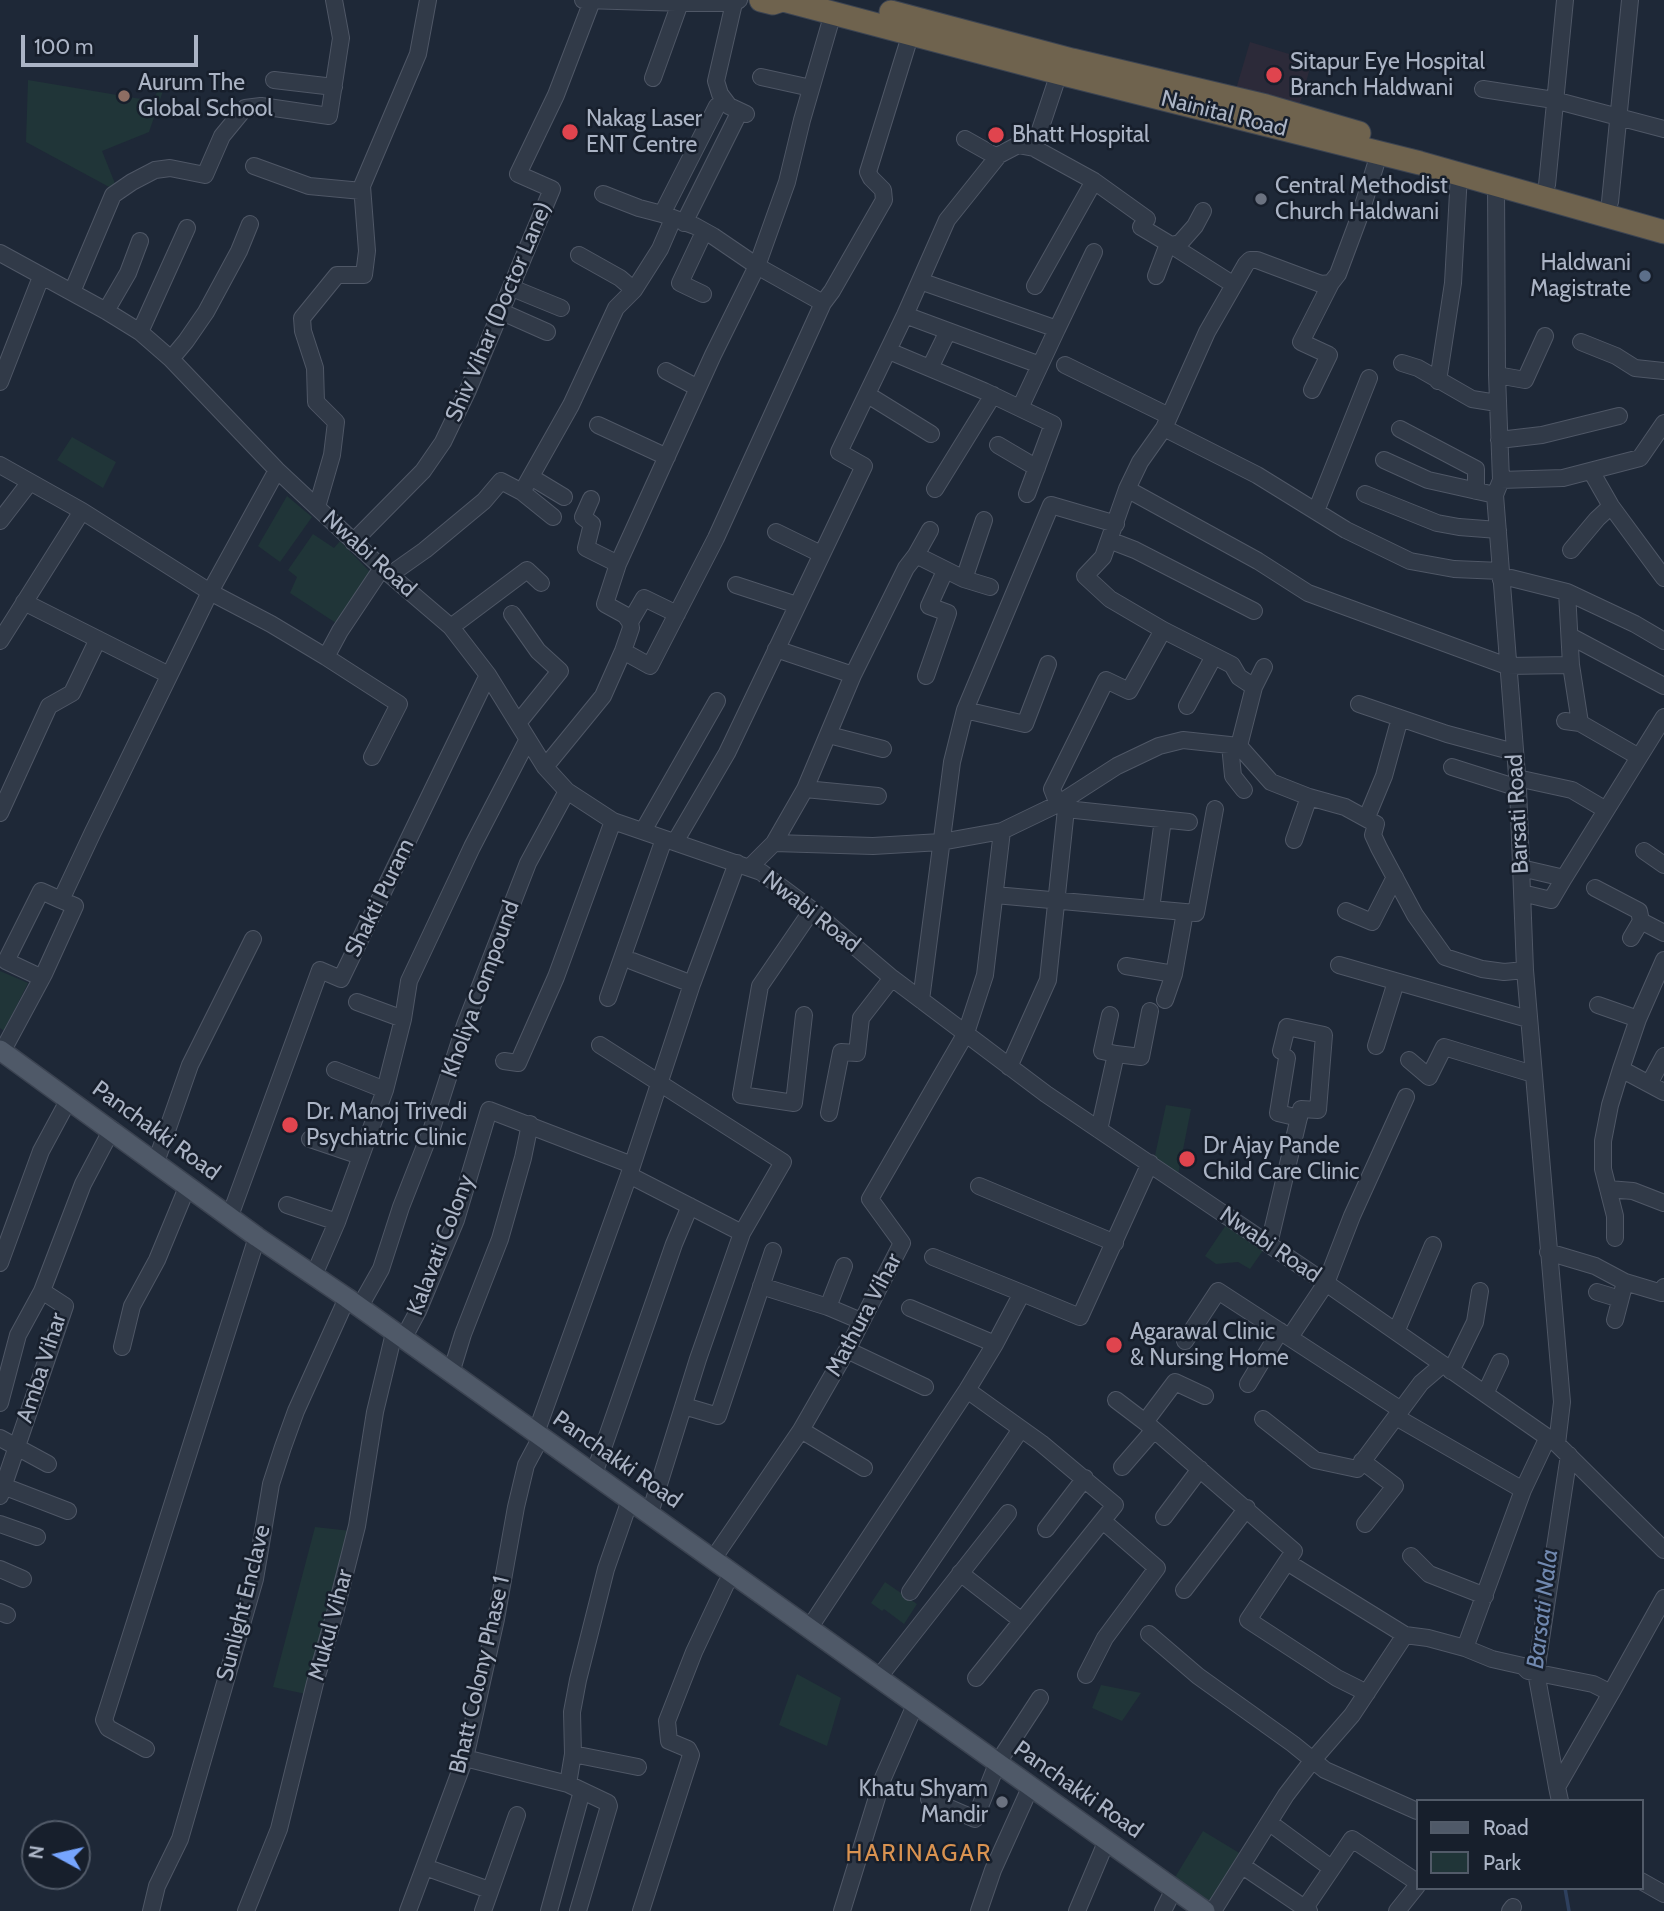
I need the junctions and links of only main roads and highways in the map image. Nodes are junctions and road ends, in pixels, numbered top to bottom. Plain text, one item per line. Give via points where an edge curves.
1 (761, 0) edge
2 (783, 0) edge
3 (838, 6) edge
4 (1088, 71) junction
5 (1609, 209) junction
6 (1664, 217) edge
7 (1664, 232) edge
8 (1, 1051) edge
9 (1205, 1911) edge

1 - 2 highway, Nainital Road
2 - 3 highway, Nainital Road
3 - 4 highway, Nainital Road
3 - 4 highway, Nainital Road via 911,33 1059,73
4 - 5 highway, Nainital Road via 1379,154
4 - 5 highway, Nainital Road via 1266,106 1546,185
5 - 6 highway, Nainital Road
5 - 7 highway, Nainital Road
8 - 9 main road, Panchakki Road

